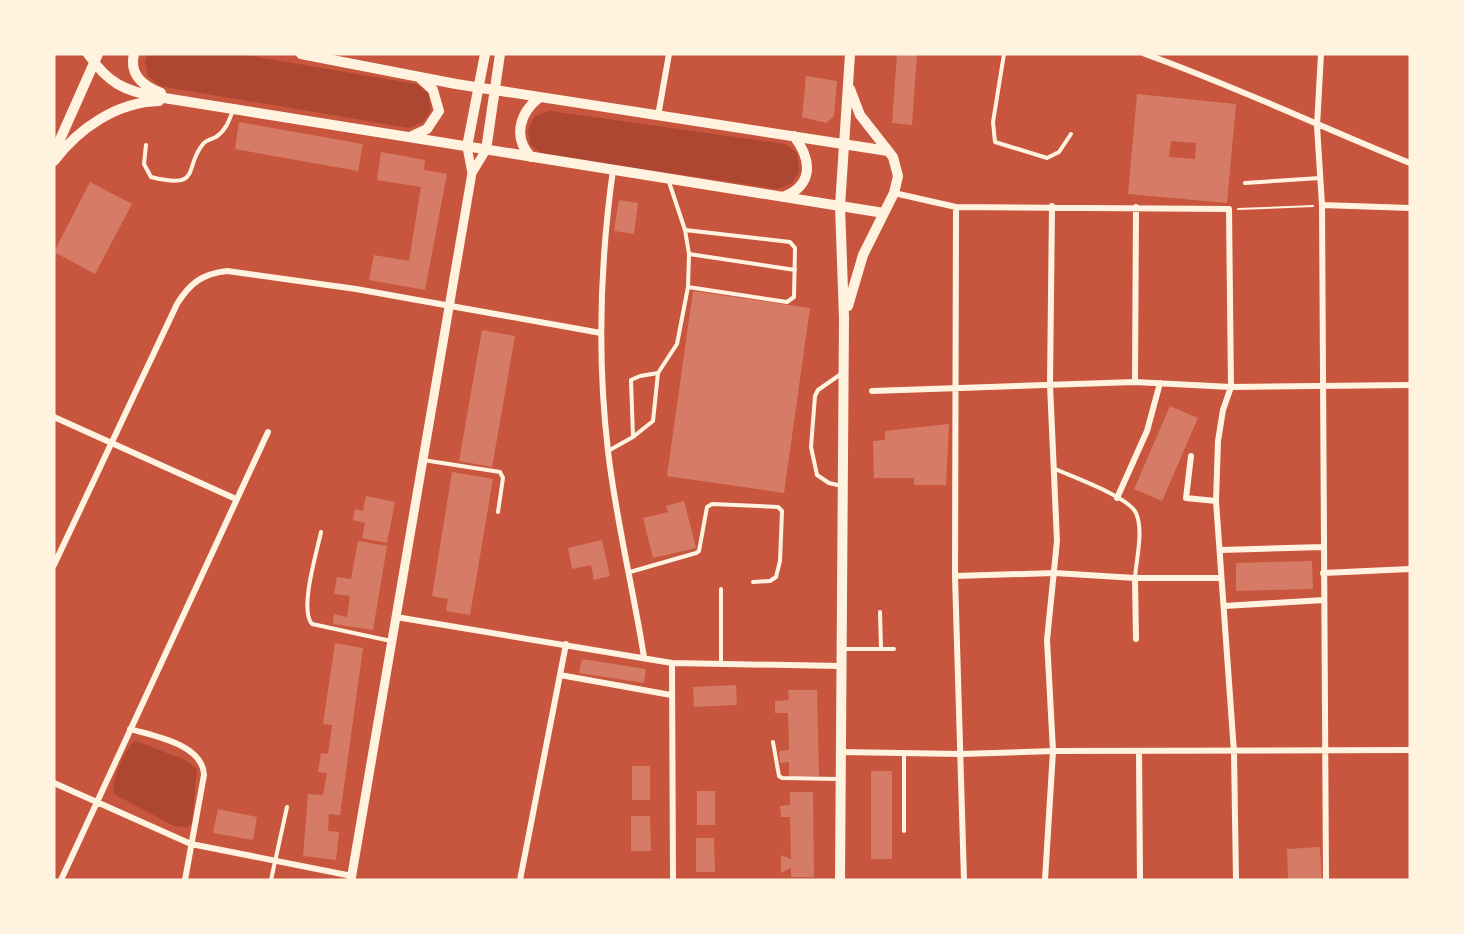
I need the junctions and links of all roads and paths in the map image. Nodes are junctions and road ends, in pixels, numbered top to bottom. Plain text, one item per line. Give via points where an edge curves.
1 (134, 54) edge
2 (304, 54) edge
3 (485, 54) edge
4 (500, 54) edge
5 (669, 54) edge
6 (850, 54) edge
7 (1004, 54) edge
8 (1144, 54) edge
9 (1321, 54) edge
10 (96, 56) edge
11 (419, 77) junction
12 (848, 81) junction
13 (477, 87) junction
14 (496, 90) junction
15 (540, 97) junction
16 (180, 101) junction
17 (233, 109) junction
18 (658, 116) junction
19 (1317, 126) junction
20 (1071, 134) dead end
21 (794, 136) junction
22 (409, 137) junction
23 (844, 143) junction
24 (146, 145) dead end
25 (467, 147) junction
26 (486, 150) junction
27 (888, 151) junction
28 (54, 153) edge
29 (531, 157) junction
30 (54, 161) edge
31 (1410, 163) edge
32 (613, 170) junction
33 (472, 173) junction
34 (1320, 178) junction
35 (668, 179) junction
36 (1245, 183) dead end
37 (894, 193) junction
38 (783, 197) junction
39 (1322, 205) junction
40 (840, 206) junction
41 (1052, 206) junction
42 (956, 207) junction
43 (1136, 207) junction
44 (1410, 208) edge
45 (1229, 209) junction
46 (884, 213) junction
47 (686, 230) junction
48 (689, 254) junction
49 (795, 270) junction
50 (688, 287) junction
51 (449, 305) junction
52 (844, 318) junction
53 (601, 333) junction
54 (844, 372) junction
55 (658, 373) junction
56 (1135, 382) junction
57 (1160, 383) junction
58 (1050, 385) junction
59 (1410, 385) edge
60 (1323, 386) junction
61 (1231, 387) junction
62 (957, 388) junction
63 (872, 392) dead end
64 (54, 417) edge
65 (268, 432) dead end
66 (633, 437) junction
67 (109, 442) junction
68 (608, 451) junction
69 (1191, 456) dead end
70 (421, 460) junction
71 (1055, 469) junction
72 (842, 486) junction
73 (1117, 498) junction
74 (236, 499) junction
75 (1216, 501) junction
76 (498, 512) dead end
77 (321, 532) dead end
78 (1322, 547) junction
79 (1221, 550) junction
80 (54, 564) edge
81 (1410, 569) edge
82 (630, 572) junction
83 (1054, 573) junction
84 (1323, 573) junction
85 (955, 576) junction
86 (1135, 578) junction
87 (1220, 578) junction
88 (753, 582) dead end
89 (721, 589) dead end
90 (1324, 600) junction
91 (1224, 606) junction
92 (880, 612) dead end
93 (396, 617) junction
94 (1136, 639) dead end
95 (393, 642) junction
96 (566, 644) junction
97 (840, 649) junction
98 (880, 649) junction
99 (894, 649) dead end
100 (644, 657) junction
101 (672, 663) junction
102 (721, 664) junction
103 (840, 666) junction
104 (560, 675) junction
105 (671, 695) junction
106 (130, 729) junction
107 (773, 742) dead end
108 (1410, 750) edge
109 (1053, 751) junction
110 (1139, 751) junction
111 (1326, 751) junction
112 (840, 752) junction
113 (1234, 752) junction
114 (904, 753) junction
115 (961, 754) junction
116 (840, 779) junction
117 (54, 783) edge
118 (97, 803) junction
119 (288, 807) dead end
120 (904, 831) dead end
121 (191, 844) junction
122 (274, 861) junction
123 (351, 878) edge
124 (61, 880) edge
125 (185, 880) edge
126 (271, 880) edge
127 (520, 880) edge
128 (673, 880) edge
129 (840, 880) edge
130 (964, 880) edge
131 (1045, 880) edge
132 (1140, 880) edge
133 (1236, 880) edge
134 (1326, 880) edge

1 - 16 main road via 133,69 138,79
2 - 11 main road
3 - 13 main road
4 - 14 main road
5 - 18 street
6 - 12 main road
7 - 20 lane via 993,122 995,142 1047,158 1059,152
8 - 19 street via 1224,84
9 - 19 street
10 - 16 main road via 124,89
10 - 28 main road
11 - 13 main road
11 - 22 main road via 434,90 439,111 427,129
12 - 23 main road
12 - 27 main road via 860,115
13 - 14 main road
13 - 25 main road
14 - 15 main road
14 - 26 main road
15 - 18 main road
15 - 29 main road via 527,106 519,133 523,148
16 - 17 main road
16 - 30 main road via 141,103 119,109 85,130
17 - 22 main road
17 - 24 lane via 226,128 204,143 192,173 182,179 151,177 144,164
18 - 21 main road
19 - 31 street
19 - 34 street
21 - 23 main road
21 - 38 main road via 807,159 807,171 799,187
22 - 25 main road
23 - 27 main road
23 - 40 main road
25 - 26 main road
25 - 33 street
26 - 29 main road
26 - 33 street
27 - 37 main road via 898,166
29 - 32 main road
32 - 35 main road
32 - 53 street via 604,234
33 - 51 street
34 - 36 lane
34 - 39 street
35 - 38 main road
35 - 47 lane
37 - 42 street
37 - 46 main road
38 - 40 main road
39 - 44 street
39 - 45 path
39 - 60 street
40 - 46 main road
40 - 52 main road
41 - 42 street
41 - 43 street
41 - 58 street
42 - 62 street
43 - 45 street
43 - 56 street
45 - 61 street
46 - 52 main road via 863,255
47 - 48 lane
47 - 49 lane via 790,242 795,248
48 - 49 lane
48 - 50 lane
49 - 50 lane via 794,297 787,302
50 - 55 lane via 677,345
51 - 53 street
51 - 67 street via 227,271 210,273 196,280 177,304
51 - 70 street
52 - 54 main road
53 - 68 street
54 - 72 main road
54 - 72 lane via 818,390 811,447 817,475
55 - 66 lane via 653,421
55 - 66 lane via 631,380
56 - 57 street
56 - 58 street
57 - 61 street
57 - 73 street via 1147,431
58 - 62 street
58 - 71 street
59 - 60 street
60 - 61 street
60 - 78 street
61 - 75 street via 1218,441
62 - 63 street
62 - 85 street
64 - 67 street
65 - 74 street
66 - 68 lane
67 - 74 street
67 - 80 street
68 - 82 street
69 - 75 street via 1186,498
70 - 76 lane via 500,472 503,478
70 - 93 street
71 - 73 lane
71 - 83 street
72 - 97 main road
73 - 86 lane via 1136,512
74 - 106 street
75 - 79 street
77 - 95 lane via 306,607 309,620 312,624
78 - 79 street
78 - 84 street
79 - 87 street
81 - 84 street
82 - 88 lane via 696,554 707,507 712,504 778,507 782,511 778,572 770,581
82 - 100 street
83 - 85 street
83 - 86 street
83 - 109 street via 1047,640
84 - 90 street
85 - 115 street
86 - 87 street
86 - 94 street
87 - 91 street
89 - 102 lane
90 - 91 street
90 - 111 street
91 - 113 street
92 - 98 lane
93 - 95 street
93 - 96 street
95 - 123 street
96 - 100 street
96 - 104 street
97 - 98 lane
97 - 103 main road
98 - 99 lane
100 - 101 street
101 - 102 street
101 - 105 street
102 - 103 street
103 - 112 main road
104 - 105 street
104 - 127 street
105 - 128 street
106 - 118 street
106 - 121 street via 194,753 202,763 204,775
107 - 116 lane via 782,778
108 - 111 street
109 - 110 street
109 - 115 street
109 - 131 street
110 - 113 street
110 - 132 street
111 - 113 street
111 - 134 street
112 - 114 street
112 - 116 main road
113 - 133 street
114 - 115 street
114 - 120 lane
115 - 130 street
116 - 129 main road
117 - 118 street
118 - 121 street
118 - 124 street
119 - 122 lane
121 - 122 street
121 - 125 street
122 - 123 street
122 - 126 lane

